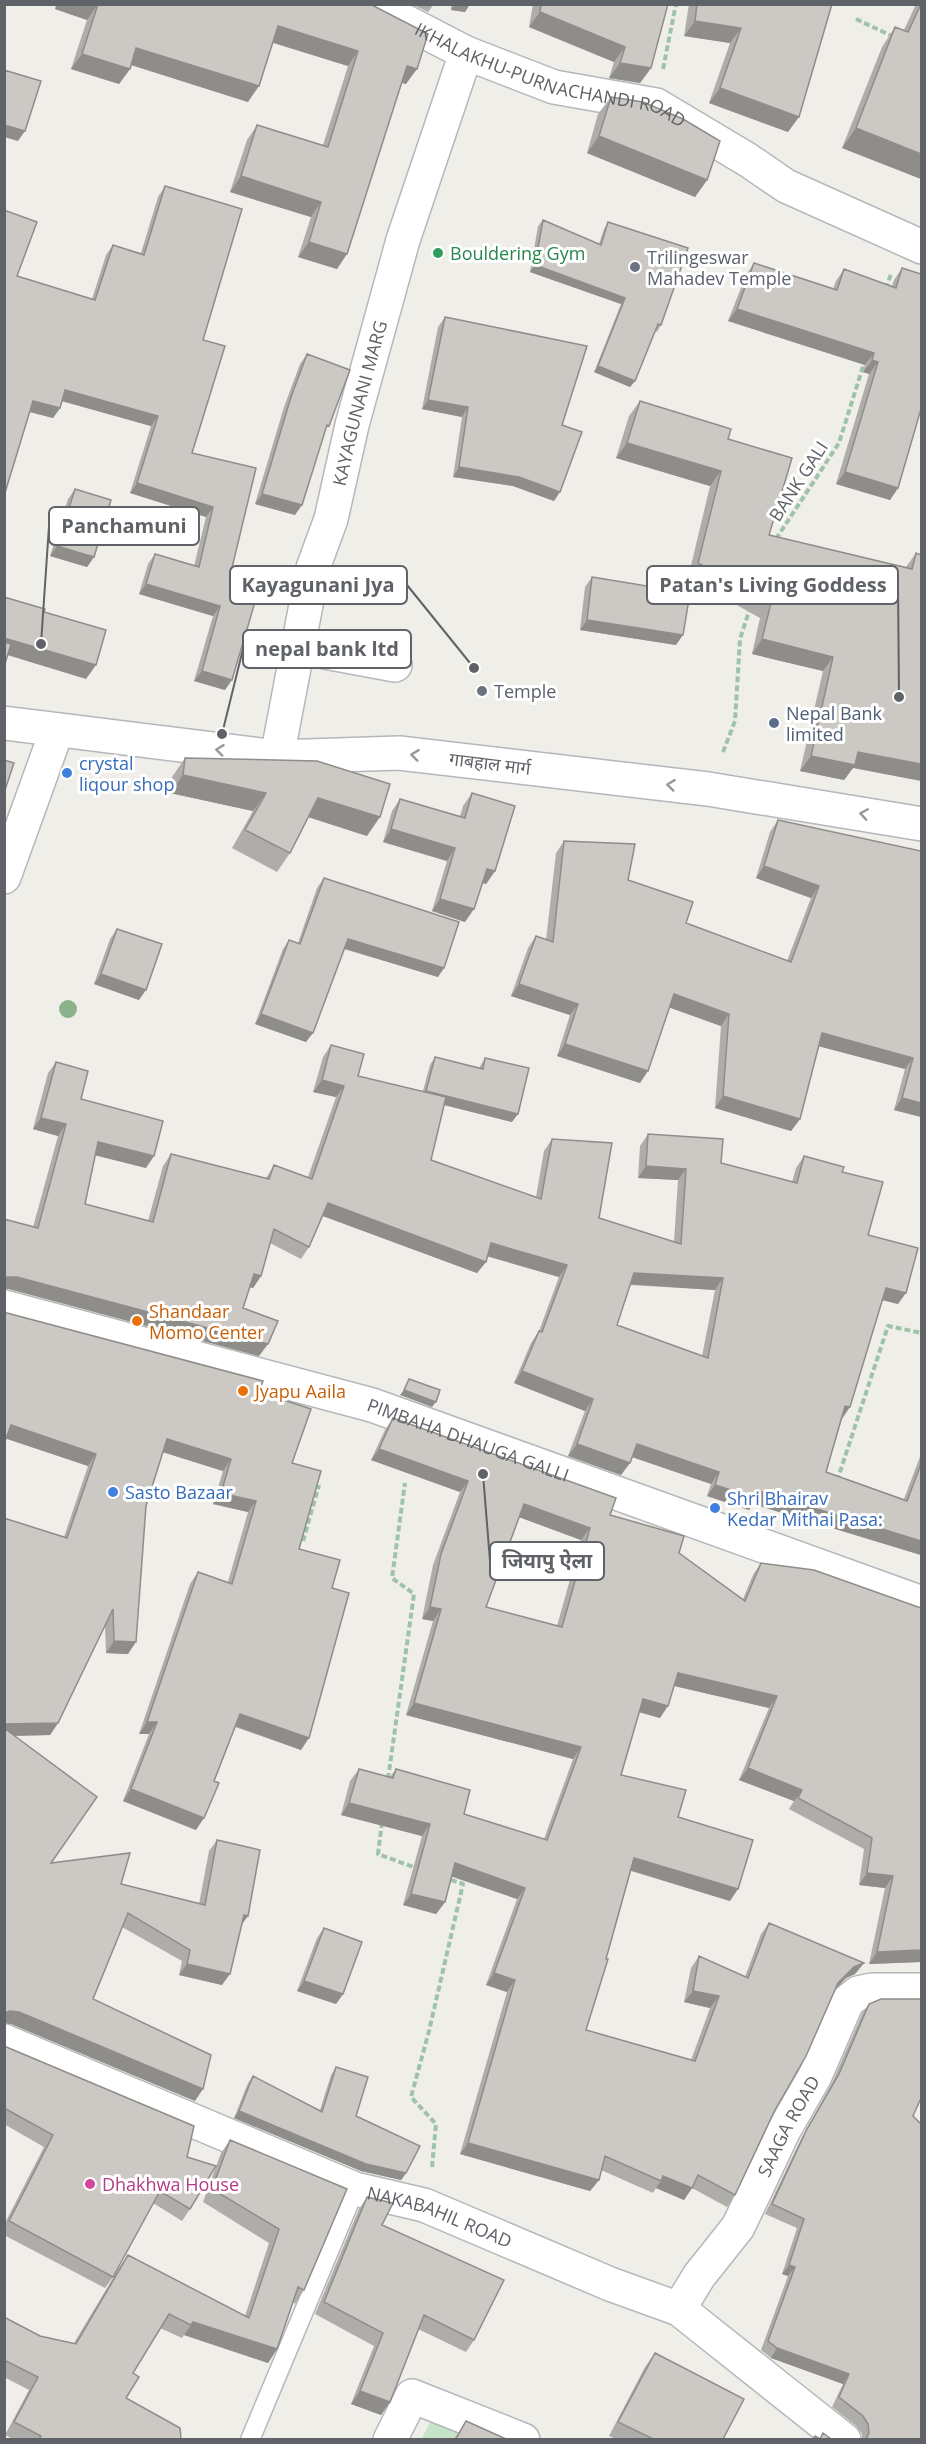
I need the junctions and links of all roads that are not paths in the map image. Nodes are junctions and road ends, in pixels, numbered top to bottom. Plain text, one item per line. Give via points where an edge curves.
1 (367, 4) edge
2 (466, 53) junction
3 (921, 247) edge
4 (298, 647) junction
5 (395, 665) dead end
6 (4, 723) edge
7 (57, 730) junction
8 (277, 757) junction
9 (921, 824) edge
10 (4, 877) edge
11 (4, 1307) edge
12 (921, 1602) edge
13 (921, 1990) edge
14 (4, 2041) edge
15 (355, 2189) junction
16 (679, 2309) junction
17 (250, 2439) edge
18 (390, 2439) edge
19 (523, 2439) edge
20 (844, 2439) edge

1 - 2 street, IKHALAKHU-PURNACHANDI ROAD
2 - 3 street, IKHALAKHU-PURNACHANDI ROAD via 554,87 656,105 786,186
2 - 4 street, KAYAGUNANI MARG via 403,240 352,425 331,519 313,568
4 - 5 street
4 - 8 street, KAYAGUNANI MARG
6 - 7 street, गाबहाल मार्ग
8 -> 7 street, गाबहाल मार्ग
7 - 10 street
9 -> 8 street, गाबहाल मार्ग via 708,789 399,753
11 - 12 street, PIMBAHA DHAUGA GALLI via 372,1405
13 - 16 street, SAAGA ROAD via 872,1990 858,1993 847,2002 815,2076 783,2130 738,2227
14 - 15 street, NAKABAHIL ROAD
15 - 16 street, NAKABAHIL ROAD via 424,2205
15 - 17 lane
16 - 20 street, NAKABAHIL ROAD
18 - 19 street via 411,2396

